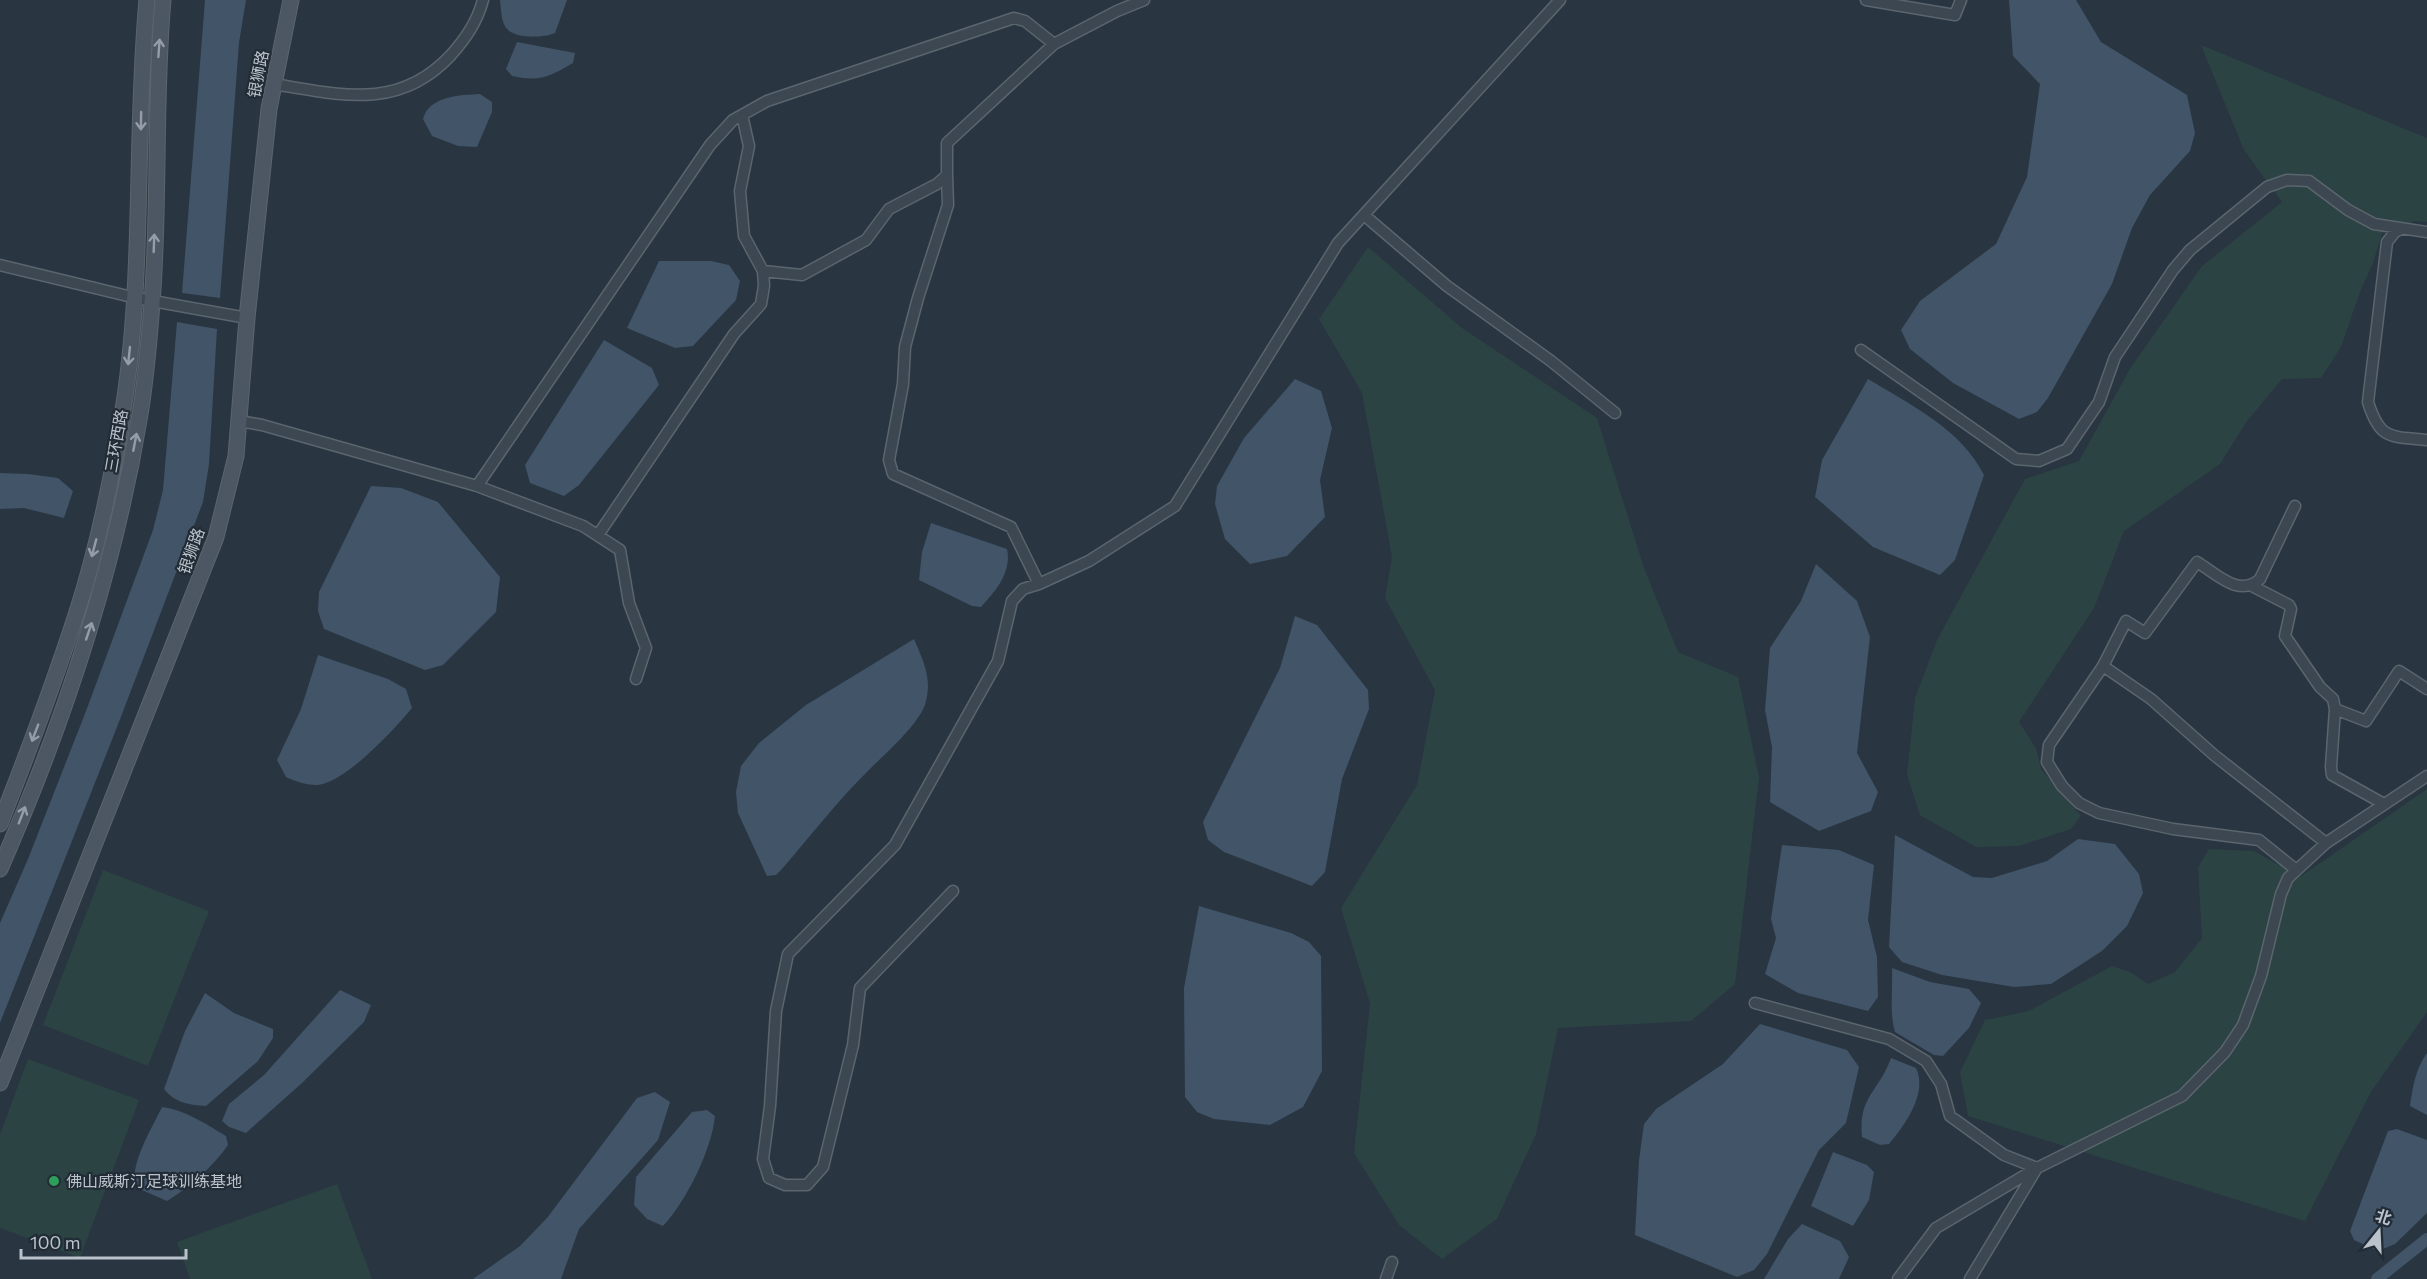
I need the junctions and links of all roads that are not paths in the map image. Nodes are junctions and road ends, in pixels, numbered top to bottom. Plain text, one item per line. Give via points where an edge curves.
1 (147, 0) edge
2 (163, 0) edge
3 (291, 0) edge
4 (483, 0) edge
5 (1144, 0) edge
6 (1560, 0) edge
7 (1866, 0) edge
8 (1961, 0) edge
9 (1054, 44) junction
10 (274, 84) junction
11 (742, 115) junction
12 (947, 175) junction
13 (1364, 214) junction
14 (2401, 229) junction
15 (2427, 232) edge
16 (0, 265) edge
17 (764, 271) junction
18 (136, 298) junction
19 (152, 301) junction
20 (247, 318) junction
21 (1861, 350) dead end
22 (1615, 413) dead end
23 (239, 421) junction
24 (2427, 440) edge
25 (477, 486) junction
26 (2295, 506) dead end
27 (598, 535) junction
28 (1039, 584) junction
29 (2252, 586) junction
30 (2103, 666) junction
31 (636, 679) dead end
32 (2427, 689) edge
33 (2335, 709) junction
34 (2427, 776) edge
35 (2384, 804) junction
36 (0, 824) edge
37 (2326, 843) junction
38 (0, 869) edge
39 (2295, 869) junction
40 (952, 891) dead end
41 (1755, 1003) dead end
42 (0, 1083) edge
43 (2037, 1168) junction
44 (1392, 1262) dead end
45 (1386, 1279) edge
46 (1898, 1279) edge
47 (1970, 1279) edge

1 -> 18 main road, 三环西路
19 -> 2 main road, 三环西路
3 - 10 main road, 银狮路
4 - 10 street via 477,20 458,46 438,69 412,85 383,94 353,96
5 - 9 street
6 - 13 street
7 - 8 street via 1955,15
9 - 11 street via 1025,21 1014,18 767,101
9 - 12 street via 947,143
10 - 20 main road, 银狮路
11 - 17 street via 749,146 740,191 744,236
11 - 25 street via 710,145
12 - 17 street via 889,208 866,240 802,275
12 - 28 street via 948,205 905,347 903,384 889,460 893,474 1011,527
13 - 22 street via 1447,286
13 - 28 street via 1338,243 1174,506 1089,561
14 - 15 street
14 - 21 street via 2374,224 2309,181 2287,180 2267,187 2190,250 2173,270 2115,357 2099,402 2067,449 2039,461 2016,459
14 - 24 street via 2387,242 2368,402 2382,431
16 - 18 street
17 - 27 street via 761,304 734,334
18 - 19 street
18 -> 36 main road, 三环西路 via 123,415 104,509 77,613
19 - 20 street
38 -> 19 main road, 三环西路 via 58,721 96,608 140,418
20 - 23 main road, 银狮路
23 - 25 street
23 - 42 main road, 银狮路 via 236,456 216,537
25 - 27 street
26 - 29 street via 2260,579
27 - 31 street via 620,550 629,603 646,648
28 - 40 street via 1023,589 1012,601 998,660 895,845 788,954 776,1011 763,1159 769,1178 785,1185 807,1185 823,1167 853,1045 860,988
29 - 30 street via 2240,588 2197,562 2145,633 2126,621
29 - 33 street via 2289,605 2285,636 2319,687 2333,699
30 - 37 street via 2151,699 2214,755
30 - 39 street via 2049,745 2047,762 2062,786 2079,803 2098,813 2173,829 2259,840
32 - 33 street via 2399,671 2366,721
33 - 35 street via 2332,775
34 - 35 street
35 - 37 street
37 - 39 street
39 - 43 street via 2281,894 2261,976 2243,1025 2225,1052 2182,1096
41 - 43 street via 1889,1039 1926,1061 1941,1084 1950,1116 2004,1155
43 - 46 street via 1936,1228
43 - 47 street
44 - 45 street

